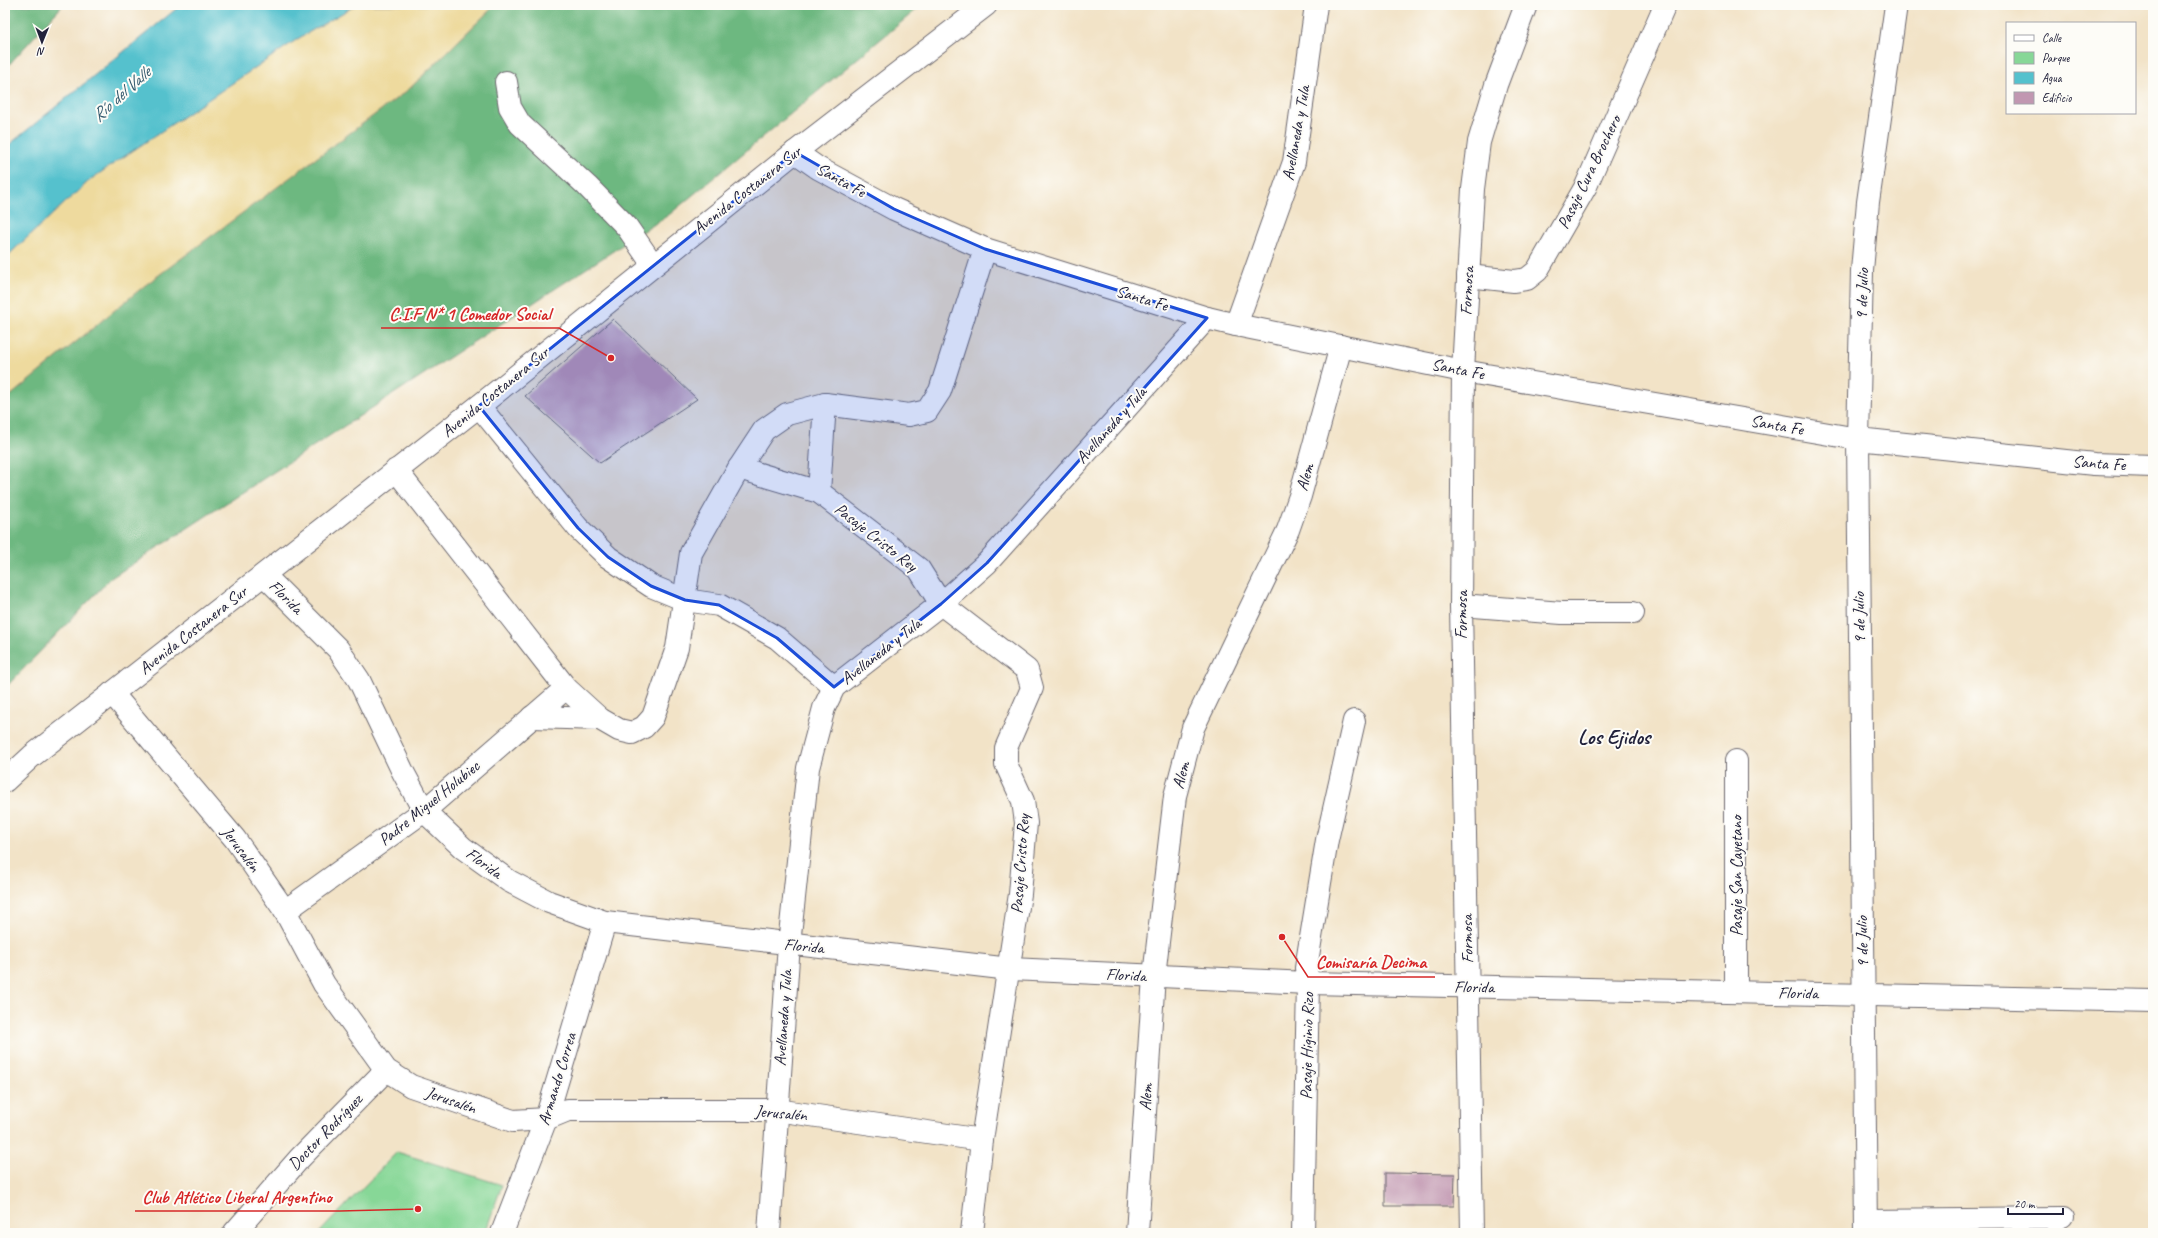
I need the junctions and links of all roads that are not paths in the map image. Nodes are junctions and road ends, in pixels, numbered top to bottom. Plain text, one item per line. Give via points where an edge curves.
1 (986, 5) edge
2 (1316, 5) edge
3 (1526, 5) edge
4 (1665, 5) edge
5 (1896, 5) edge
6 (506, 82) dead end
7 (795, 152) junction
8 (986, 249) junction
9 (653, 265) junction
10 (1468, 276) junction
11 (1207, 318) junction
12 (1236, 325) junction
13 (1341, 346) junction
14 (1463, 371) junction
15 (826, 404) junction
16 (479, 406) junction
17 (1858, 439) junction
18 (2153, 466) edge
19 (739, 468) junction
20 (396, 470) junction
21 (819, 492) junction
22 (264, 575) junction
23 (685, 600) junction
24 (941, 604) junction
25 (1461, 605) junction
26 (1633, 613) dead end
27 (834, 687) junction
28 (566, 688) junction
29 (112, 693) junction
30 (532, 717) junction
31 (600, 719) junction
32 (1354, 720) dead end
33 (1736, 761) dead end
34 (5, 781) edge
35 (424, 811) junction
36 (285, 911) junction
37 (605, 922) junction
38 (789, 944) junction
39 (1010, 969) junction
40 (1154, 976) junction
41 (1308, 983) junction
42 (1467, 987) junction
43 (1736, 992) junction
44 (1862, 995) junction
45 (2153, 1001) edge
46 (386, 1070) junction
47 (776, 1110) junction
48 (546, 1119) junction
49 (982, 1140) junction
50 (2062, 1218) dead end
51 (1866, 1227) edge
52 (234, 1233) edge
53 (502, 1233) edge
54 (769, 1233) edge
55 (972, 1233) edge
56 (1137, 1233) edge
57 (1303, 1233) edge
58 (1472, 1233) edge

1 - 7 street, Avenida Costanera Sur
2 - 12 street, Avellaneda y Tula via 1294,162
3 - 10 street, Formosa via 1496,84 1479,142 1473,189
4 - 10 street, Pasaje Cura Brochero via 1586,186 1537,271 1527,279 1514,281
5 - 17 street, 9 de Julio via 1868,202 1862,271
6 - 9 street via 510,107 520,124 627,227
7 - 8 street, Santa Fe via 818,168 894,209
7 - 9 street, Avenida Costanera Sur
8 - 11 street, Santa Fe
8 - 15 street via 940,391 927,411 909,415
9 - 16 street, Avenida Costanera Sur
10 - 14 street, Formosa
11 - 12 street, Santa Fe
11 - 24 street, Avellaneda y Tula via 987,563
12 - 13 street, Santa Fe
13 - 14 street, Santa Fe
13 - 40 street, Alem via 1300,496 1288,530 1193,728 1175,796
14 - 17 street, Santa Fe
14 - 25 street, Formosa
15 - 19 street via 787,414 764,430
15 - 21 street
16 - 20 street, Avenida Costanera Sur
16 - 23 street via 578,528 608,557 651,586
17 - 18 street, Santa Fe via 2094,464
17 - 44 street, 9 de Julio
19 - 21 street, Pasaje Cristo Rey
19 - 23 street via 691,553
20 - 22 street, Avenida Costanera Sur
20 - 28 street
21 - 24 street, Pasaje Cristo Rey via 919,569
22 - 29 street, Avenida Costanera Sur
22 - 35 street, Florida via 338,649 354,673
23 - 27 street via 719,605 777,638
23 - 31 street via 677,648 653,717 644,727 632,733 619,730
24 - 27 street, Avellaneda y Tula
24 - 39 street, Pasaje Cristo Rey via 1027,670 1032,688 1006,748 1006,764 1023,800 1026,823
25 - 26 street via 1562,613
25 - 42 street, Formosa
27 - 38 street, Avellaneda y Tula via 824,708 808,768
28 - 30 street, Padre Miguel Holubiec
28 - 31 street
29 - 34 street, Avenida Costanera Sur via 32,756
29 - 36 street, Jerusalén via 235,838
30 - 31 street
30 - 35 street, Padre Miguel Holubiec
32 - 41 street, Pasaje Higinio Rizo via 1327,840 1306,968
33 - 43 street, Pasaje San Cayetano
35 - 36 street, Padre Miguel Holubiec
35 - 37 street, Florida via 463,848 509,881 549,902
36 - 46 street, Jerusalén via 324,984
37 - 38 street, Florida
37 - 48 street, Armando Correa
38 - 39 street, Florida
38 - 47 street, Avellaneda y Tula
39 - 40 street, Florida
39 - 49 street, Pasaje Cristo Rey
40 - 41 street, Florida
40 - 56 street, Alem
41 - 42 street, Florida
41 - 57 street, Pasaje Higinio Rizo
42 - 43 street, Florida
42 - 58 street, Formosa
43 - 44 street, Florida
44 - 45 street, Florida
44 - 51 street, 9 de Julio
46 - 48 street, Jerusalén via 410,1086 512,1121
46 - 52 street, Doctor Rodríguez via 299,1159
47 - 48 street, Jerusalén via 568,1110
47 - 49 street, Jerusalén
47 - 54 street, Avellaneda y Tula
48 - 53 street, Armando Correa
49 - 55 street, Pasaje Cristo Rey
50 - 51 street

